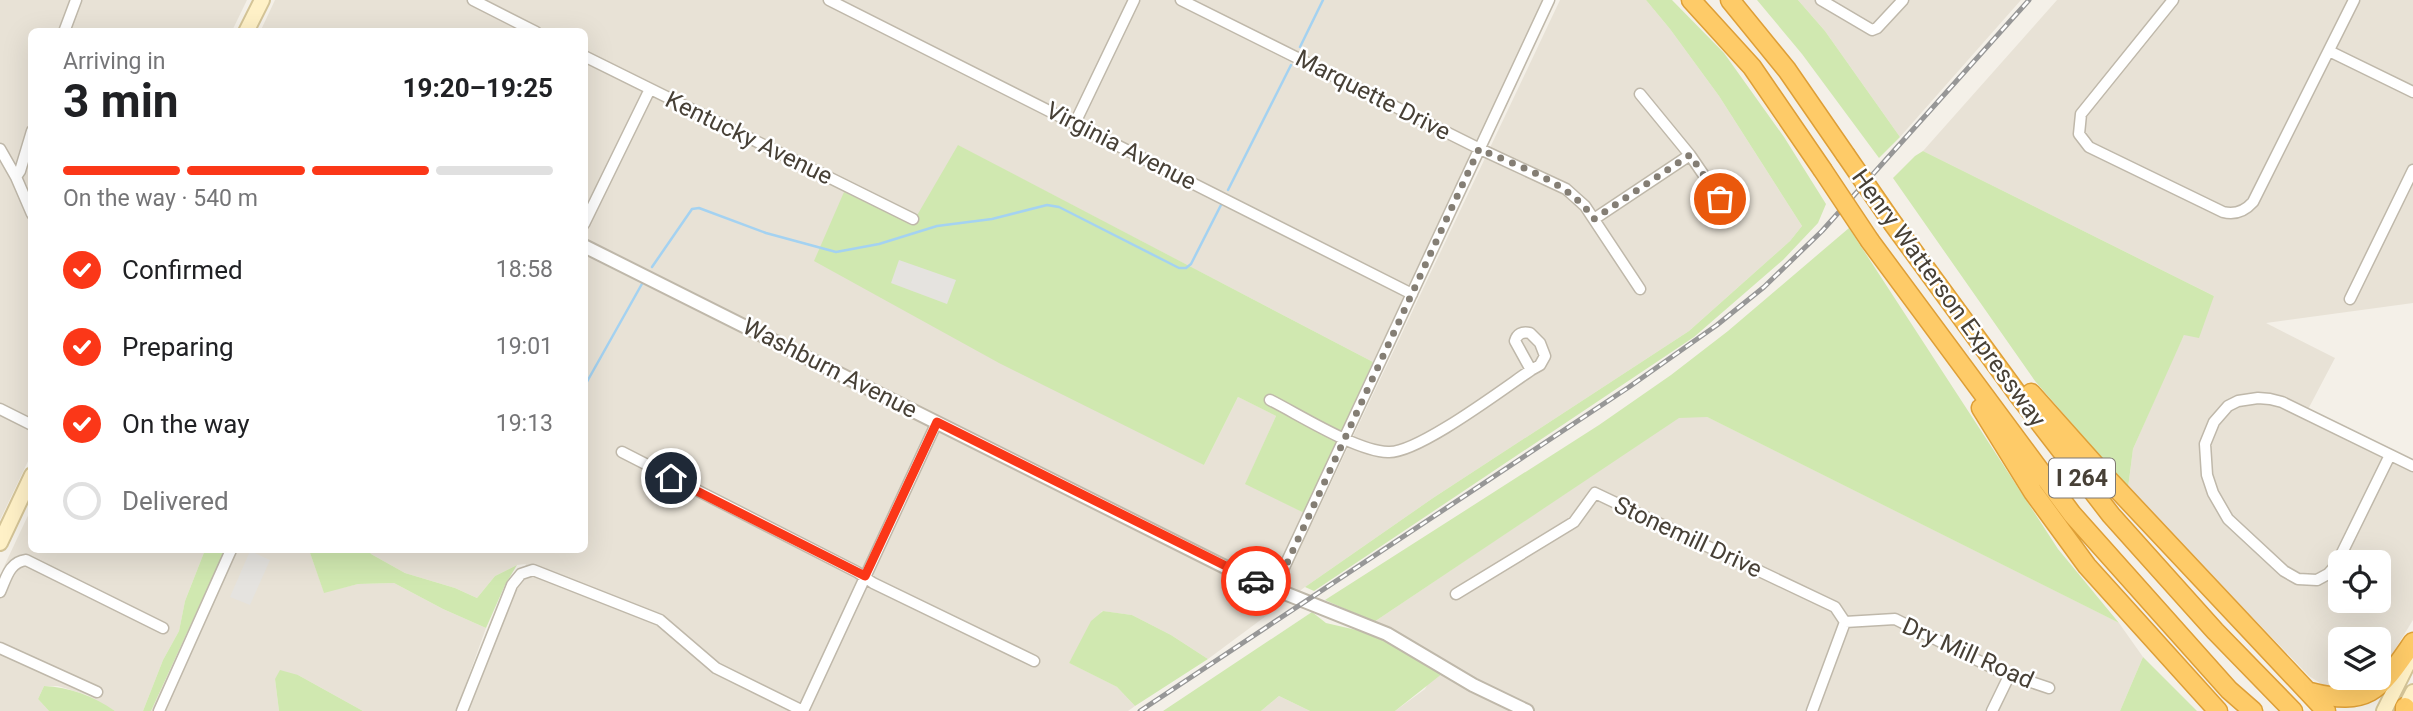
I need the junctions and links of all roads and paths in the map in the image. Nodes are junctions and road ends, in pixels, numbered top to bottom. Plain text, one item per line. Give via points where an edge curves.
1 (76, 0) edge
2 (262, 0) edge
3 (473, 0) edge
4 (829, 0) edge
5 (1134, 0) edge
6 (1181, 0) edge
7 (1691, 0) edge
8 (1730, 0) edge
9 (1821, 0) edge
10 (1903, 0) edge
11 (2173, 0) edge
12 (2354, 0) edge
13 (1544, 2) edge
14 (66, 28) edge
15 (248, 28) edge
16 (528, 28) edge
17 (2329, 51) junction
18 (588, 58) edge
19 (650, 89) junction
20 (2413, 92) edge
21 (1640, 94) dead end
22 (1076, 123) junction
23 (28, 144) edge
24 (0, 149) edge
25 (1479, 149) junction
26 (1690, 155) junction
27 (2413, 170) edge
28 (16, 177) junction
29 (28, 205) edge
30 (1731, 215) dead end
31 (588, 216) edge
32 (913, 219) dead end
33 (1594, 219) junction
34 (588, 248) edge
35 (1934, 280) junction
36 (1640, 289) dead end
37 (1412, 294) junction
38 (1913, 298) junction
39 (2350, 299) dead end
40 (1531, 370) dead end
41 (1270, 400) dead end
42 (0, 409) edge
43 (937, 422) junction
44 (28, 423) edge
45 (1345, 438) junction
46 (622, 452) dead end
47 (2390, 455) junction
48 (2413, 466) edge
49 (28, 482) edge
50 (5, 520) edge
51 (0, 542) edge
52 (230, 553) edge
53 (865, 576) junction
54 (1275, 589) junction
55 (0, 592) edge
56 (1456, 594) dead end
57 (1846, 622) junction
58 (163, 628) dead end
59 (2413, 642) edge
60 (0, 648) edge
61 (2413, 653) edge
62 (1034, 662) dead end
63 (2010, 674) junction
64 (2049, 688) dead end
65 (97, 692) dead end
66 (2311, 692) junction
67 (1520, 709) edge
68 (159, 711) edge
69 (463, 711) edge
70 (803, 711) edge
71 (1812, 711) edge
72 (1992, 711) edge
73 (2218, 711) edge
74 (2253, 711) edge
75 (2293, 711) edge
76 (2326, 711) edge
77 (2384, 711) edge

1 - 14 street
2 - 15 main road
3 - 16 street
4 - 22 street, Virginia Avenue
5 - 22 street
6 - 25 street, Marquette Drive
7 - 38 highway, Henry Watterson Expressway / I 264, bridge via 1752,67
8 - 35 highway, Henry Watterson Expressway / I 264, bridge via 1787,70
9 - 10 street via 1872,30
11 - 17 street via 2081,114 2079,134 2089,147 2223,212 2240,212 2253,202
12 - 17 street
13 - 25 street
17 - 20 street
18 - 19 street, Kentucky Avenue
19 - 31 street
19 - 32 street, Kentucky Avenue
21 - 26 street
22 - 37 street, Virginia Avenue
23 - 28 street
24 - 28 street
25 - 33 street, Marquette Drive via 1566,189
25 - 37 street
26 - 30 street
26 - 33 street
27 - 39 street
28 - 29 street
33 - 36 street, Marquette Drive
34 - 43 street, Washburn Avenue
35 - 66 highway via 2105,476
35 - 75 highway, Henry Watterson Expressway / I 264 via 2111,515
37 - 45 street
38 - 73 highway via 2033,492 2087,566
38 - 74 highway, Henry Watterson Expressway / I 264 via 2072,514
40 - 45 street via 1402,451 1380,452
41 - 45 street
42 - 44 street
43 - 53 street
43 - 54 street, Washburn Avenue
45 - 54 street
46 - 53 street
47 - 47 street via 2282,402 2258,398 2238,401 2221,413 2209,432 2205,458 2213,493 2228,519 2290,576 2308,580 2323,577 2336,565
47 - 48 street
49 - 50 main road
50 - 51 main road
52 - 68 street
53 - 62 street
53 - 70 street
54 - 67 street, Washburn Avenue via 1387,634
55 - 58 street via 12,565 26,560
56 - 57 street, Stonemill Drive via 1574,522 1595,493 1835,607
57 - 63 street, Dry Mill Road via 1895,619
57 - 71 street
59 - 66 highway via 2384,683 2369,693 2332,698
60 - 65 street
61 - 77 main road
63 - 64 street, Dry Mill Road
63 - 72 street
66 - 76 highway
69 - 70 street via 512,585 533,570 660,620 716,668

